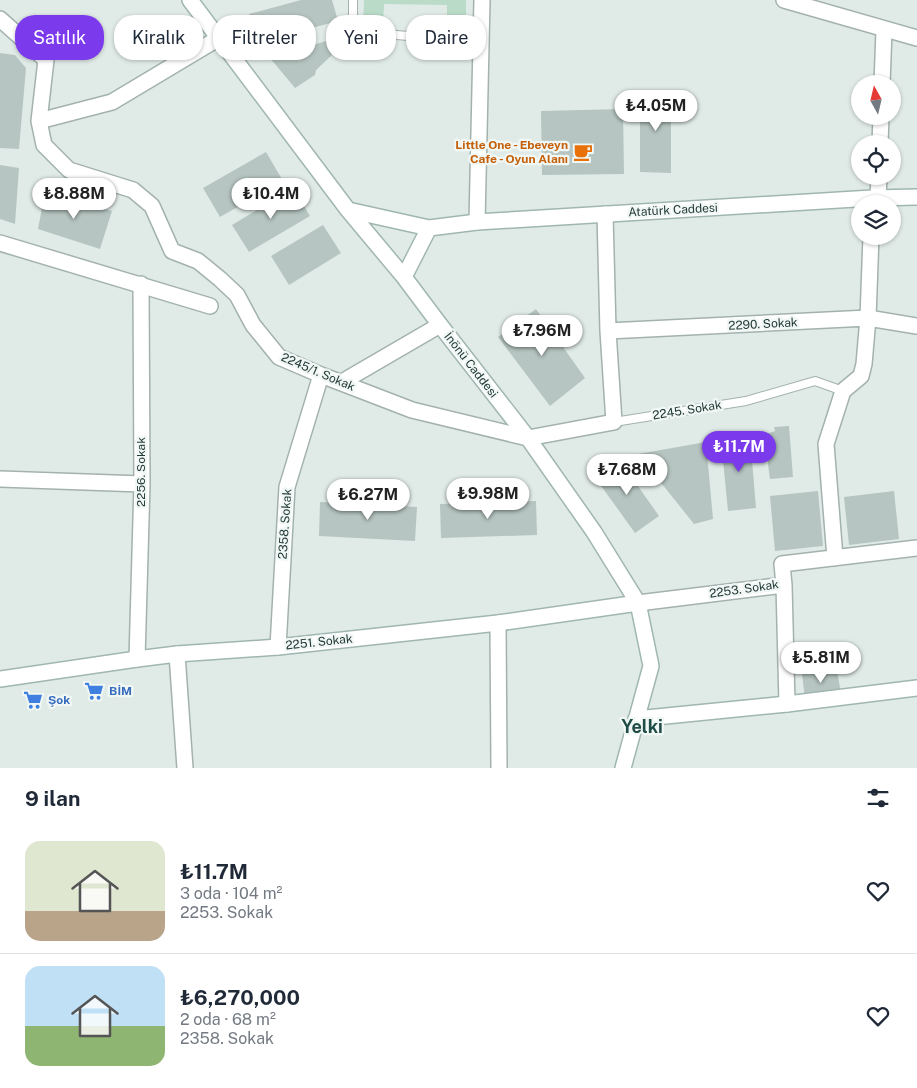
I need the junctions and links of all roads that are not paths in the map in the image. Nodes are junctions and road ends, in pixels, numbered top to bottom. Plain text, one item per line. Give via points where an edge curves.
1 (190, 0) edge
2 (353, 0) edge
3 (482, 0) edge
4 (784, 0) edge
5 (482, 15) edge
6 (0, 19) edge
7 (213, 30) edge
8 (884, 30) junction
9 (406, 36) edge
10 (917, 38) edge
11 (213, 42) edge
12 (236, 60) edge
13 (481, 60) edge
14 (882, 75) edge
15 (39, 121) junction
16 (917, 197) edge
17 (901, 198) edge
18 (851, 201) edge
19 (348, 210) junction
20 (605, 214) junction
21 (477, 222) junction
22 (428, 228) junction
23 (0, 243) edge
24 (870, 245) edge
25 (404, 276) junction
26 (141, 284) junction
27 (210, 306) dead end
28 (868, 318) junction
29 (440, 326) junction
30 (917, 326) edge
31 (608, 331) junction
32 (321, 375) junction
33 (342, 382) junction
34 (843, 391) junction
35 (614, 422) junction
36 (528, 438) junction
37 (0, 479) edge
38 (142, 484) junction
39 (917, 548) edge
40 (835, 558) junction
41 (784, 585) junction
42 (638, 603) junction
43 (498, 623) junction
44 (278, 647) junction
45 (177, 654) junction
46 (137, 659) junction
47 (0, 679) edge
48 (917, 688) edge
49 (787, 704) junction
50 (636, 719) junction
51 (184, 768) edge
52 (499, 768) edge
53 (623, 768) edge

1 - 7 street, İnönü Caddesi
2 - 9 lane via 353,25 360,32
3 - 5 street
4 - 8 street
6 - 15 street, 2245/1. Sokak via 46,60
8 - 10 street
8 - 14 street
11 - 15 street via 112,102
12 - 19 street, İnönü Caddesi
13 - 21 street
15 - 32 street, 2245/1. Sokak via 44,145 69,170 133,190 152,206 172,251 198,261 237,295 252,325 279,357
16 - 17 street, Atatürk Caddesi
18 - 20 street, Atatürk Caddesi
19 - 22 street, Atatürk Caddesi
19 - 25 street, İnönü Caddesi
20 - 21 street, Atatürk Caddesi
20 - 31 street
21 - 22 street, Atatürk Caddesi
22 - 25 street
23 - 26 street
24 - 28 street
25 - 29 street, İnönü Caddesi
26 - 27 street
26 - 38 street, 2256. Sokak
28 - 30 street, 2290. Sokak
28 - 31 street, 2290. Sokak
28 - 34 street via 861,376
29 - 33 street
29 - 36 street, İnönü Caddesi
31 - 35 street
32 - 33 street, 2245/1. Sokak
32 - 44 street, 2358. Sokak via 286,487
33 - 36 street, 2245/1. Sokak via 412,410
34 - 35 lane, 2245. Sokak via 815,382 746,401
34 - 40 street via 826,444
35 - 36 street, 2245. Sokak
36 - 42 street, İnönü Caddesi via 594,532
37 - 38 street
38 - 46 street, 2256. Sokak
39 - 40 street, 2253. Sokak
40 - 41 street, 2253. Sokak via 782,564
41 - 42 street, 2253. Sokak
41 - 49 street
42 - 43 street, 2251. Sokak
42 - 50 street, İnönü Caddesi via 651,666
43 - 44 street, 2251. Sokak
43 - 52 street
44 - 45 street, 2251. Sokak
45 - 46 street, 2251. Sokak
45 - 51 street
46 - 47 street, 2251. Sokak
48 - 49 street
49 - 50 street
50 - 53 street, İnönü Caddesi

